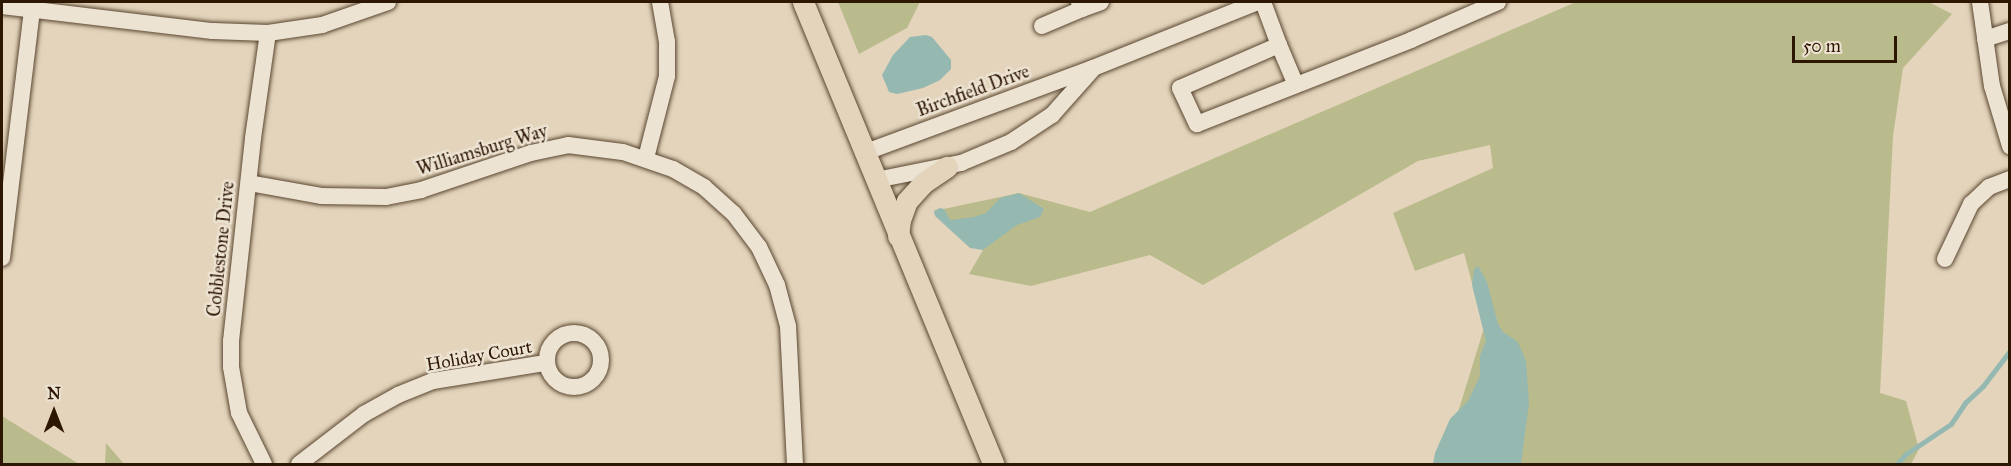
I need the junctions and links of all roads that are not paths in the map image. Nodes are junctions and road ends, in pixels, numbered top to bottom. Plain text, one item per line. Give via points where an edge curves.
1 (388, 2) edge
2 (660, 2) edge
3 (802, 2) edge
4 (1101, 2) edge
5 (1258, 2) edge
6 (1263, 2) edge
7 (1498, 2) edge
8 (1980, 2) edge
9 (1081, 5) edge
10 (2, 6) edge
11 (32, 10) junction
12 (1042, 26) dead end
13 (2010, 31) edge
14 (268, 33) junction
15 (1985, 39) junction
16 (1279, 45) junction
17 (1094, 68) junction
18 (1296, 85) junction
19 (2010, 146) edge
20 (866, 152) junction
21 (646, 158) junction
22 (946, 167) junction
23 (2010, 179) edge
24 (876, 180) junction
25 (249, 183) junction
26 (898, 237) junction
27 (2, 258) edge
28 (1946, 259) dead end
29 (546, 363) dead end
30 (264, 465) edge
31 (299, 465) edge
32 (795, 465) edge
33 (993, 465) edge

1 - 14 street via 322,25
2 - 21 street via 667,42 667,76
3 - 20 main road
4 - 9 street
5 - 17 street, Birchfield Drive
6 - 16 street
7 - 18 street
8 - 15 street
9 - 12 street
10 - 11 street
11 - 14 street via 213,31
11 - 27 street
13 - 15 street
14 - 25 street, Cobblestone Drive
15 - 19 street via 1992,86
16 - 18 street
16 - 18 street via 1180,88 1197,124
17 - 20 street, Birchfield Drive
17 - 22 street, Birchfield Drive via 1052,115 1011,142
20 - 24 main road
21 - 25 street, Williamsburg Way via 587,146 549,147 439,185 386,197 321,196
21 - 32 street, Williamsburg Way via 688,177 719,200 747,230 769,264 788,326
22 - 24 street, Birchfield Drive
22 - 26 main road via 923,183 907,201
23 - 28 street via 1989,188 1971,204
24 - 26 main road
25 - 30 street, Cobblestone Drive via 231,367 239,413
26 - 33 main road
29 - 31 street, Holiday Court via 433,381 398,395 364,414

